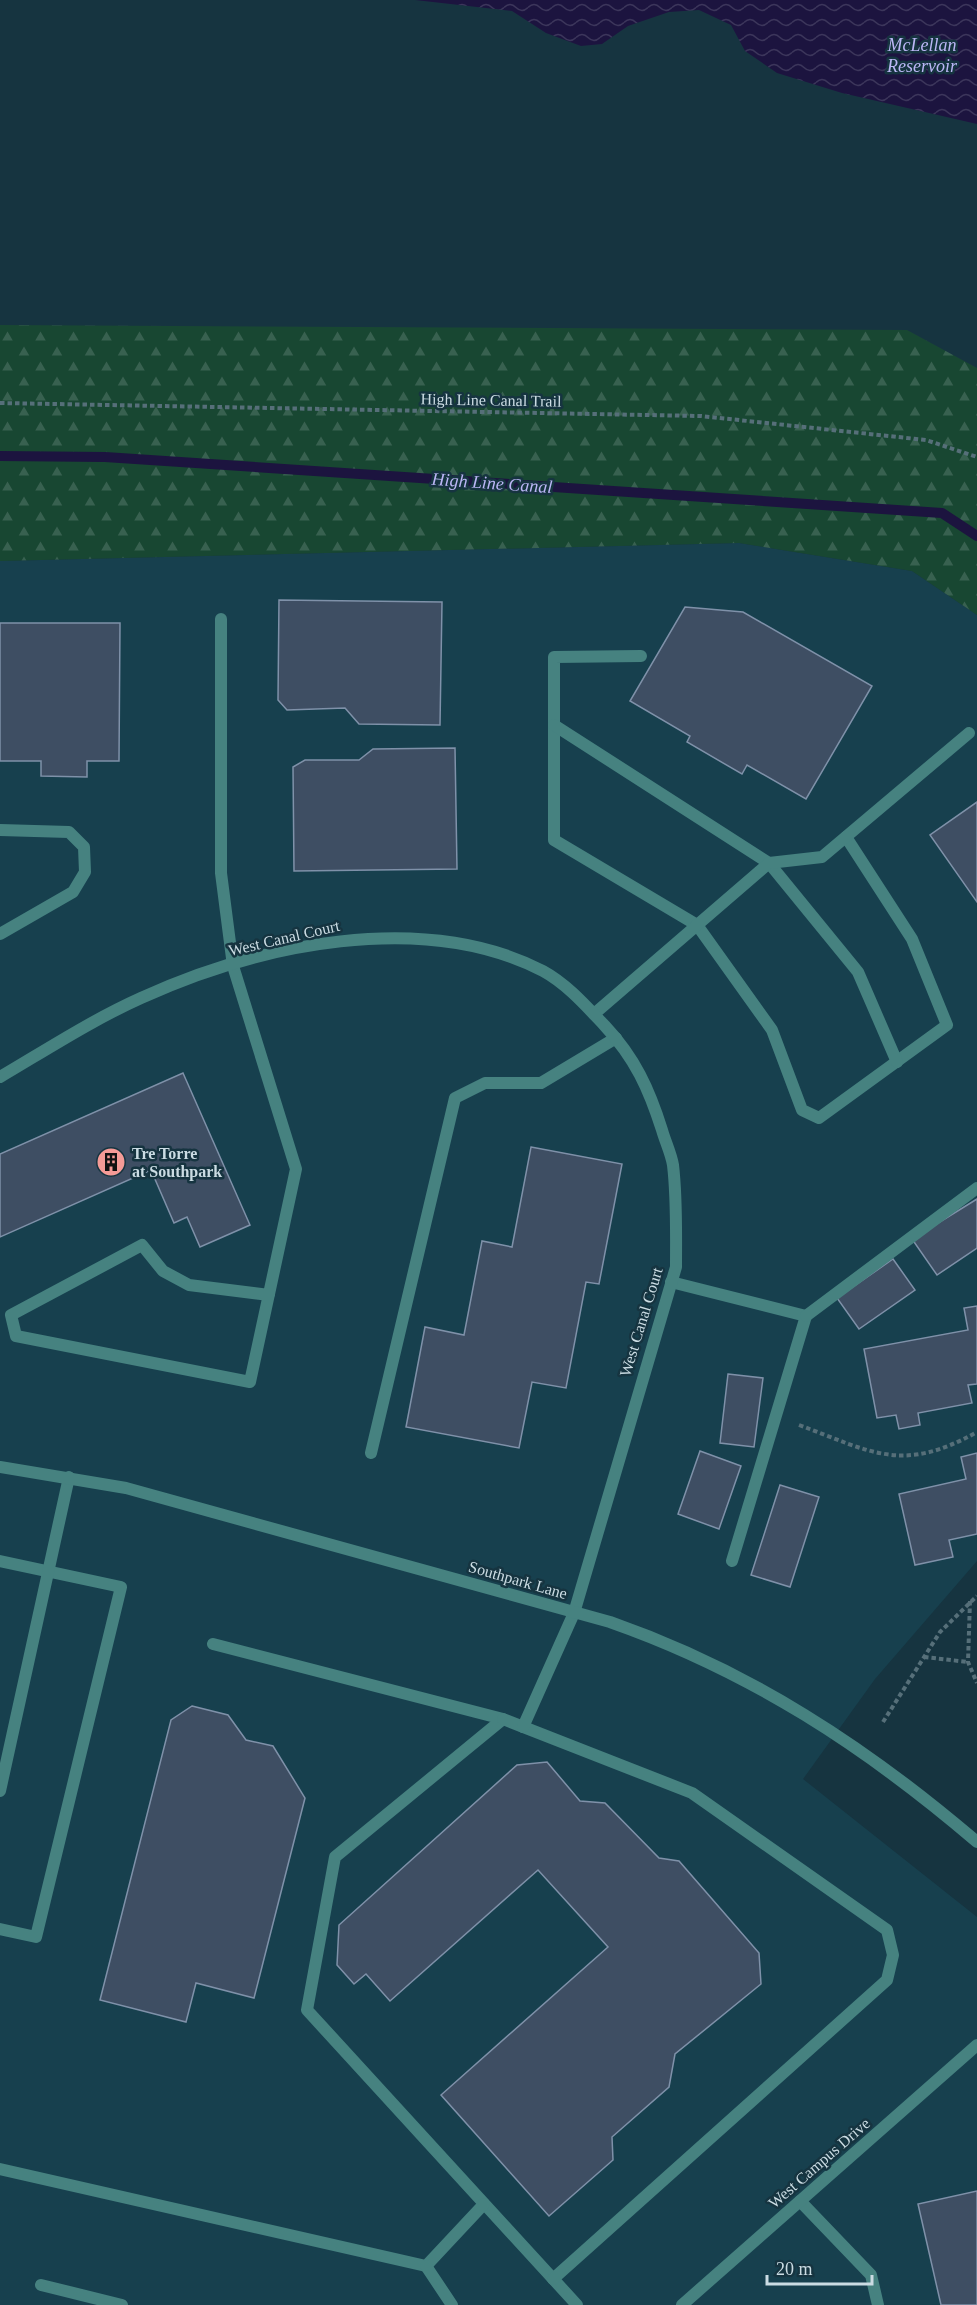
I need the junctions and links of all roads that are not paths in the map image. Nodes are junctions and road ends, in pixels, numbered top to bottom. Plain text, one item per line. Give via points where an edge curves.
1 (221, 619) dead end
2 (641, 656) dead end
3 (554, 725) junction
4 (969, 733) dead end
5 (0, 830) edge
6 (846, 837) junction
7 (769, 863) junction
8 (697, 925) junction
9 (0, 934) edge
10 (233, 966) junction
11 (594, 1014) junction
12 (616, 1038) junction
13 (897, 1062) junction
14 (0, 1077) edge
15 (977, 1188) edge
16 (671, 1282) junction
17 (269, 1295) junction
18 (806, 1316) junction
19 (371, 1453) dead end
20 (0, 1467) edge
21 (69, 1477) junction
22 (0, 1561) edge
23 (732, 1562) dead end
24 (49, 1570) junction
25 (574, 1613) junction
26 (213, 1644) dead end
27 (503, 1719) junction
28 (523, 1727) junction
29 (0, 1791) edge
30 (977, 1842) edge
31 (0, 1929) edge
32 (977, 2045) edge
33 (0, 2169) edge
34 (800, 2201) junction
35 (484, 2204) junction
36 (426, 2266) junction
37 (553, 2279) junction
38 (41, 2285) dead end
39 (122, 2305) edge
40 (452, 2305) edge
41 (577, 2305) edge
42 (682, 2305) edge
43 (878, 2305) edge

1 - 10 street via 221,873
2 - 3 street via 554,657
3 - 7 street
3 - 8 street via 554,840
4 - 6 street
5 - 9 street via 69,832 84,847 85,872 73,892
6 - 7 street via 822,857
6 - 13 street via 912,939 947,1025
7 - 8 street
7 - 13 street via 858,972
8 - 11 street
8 - 13 street via 772,1030 802,1110 819,1118
10 - 11 street, West Canal Court via 338,940 458,944 500,954 544,972
10 - 14 street, West Canal Court via 140,998
10 - 17 street via 296,1168
11 - 12 street, West Canal Court
12 - 16 street, West Canal Court via 644,1079 673,1163 676,1267
12 - 19 street via 541,1083 485,1083 455,1098
15 - 18 street
16 - 18 street
16 - 25 street, West Canal Court
17 - 17 street via 250,1382 16,1336 11,1315 142,1245 163,1270 189,1286
18 - 23 street
20 - 21 street, Southpark Lane
21 - 24 street
21 - 25 street, Southpark Lane via 126,1488
22 - 24 street
24 - 29 street
24 - 31 street via 121,1587 36,1937
25 - 28 street, West Canal Court
25 - 30 street, Southpark Lane via 658,1639 765,1690 862,1751
26 - 27 street
27 - 28 street
27 - 35 street via 335,1857 307,2010
28 - 37 street via 692,1794 887,1930 893,1955 887,1980
32 - 34 street, West Campus Drive
33 - 36 street
34 - 42 street, West Campus Drive
34 - 43 street via 871,2275
35 - 36 street
35 - 37 street
36 - 40 street
37 - 41 street
38 - 39 street

